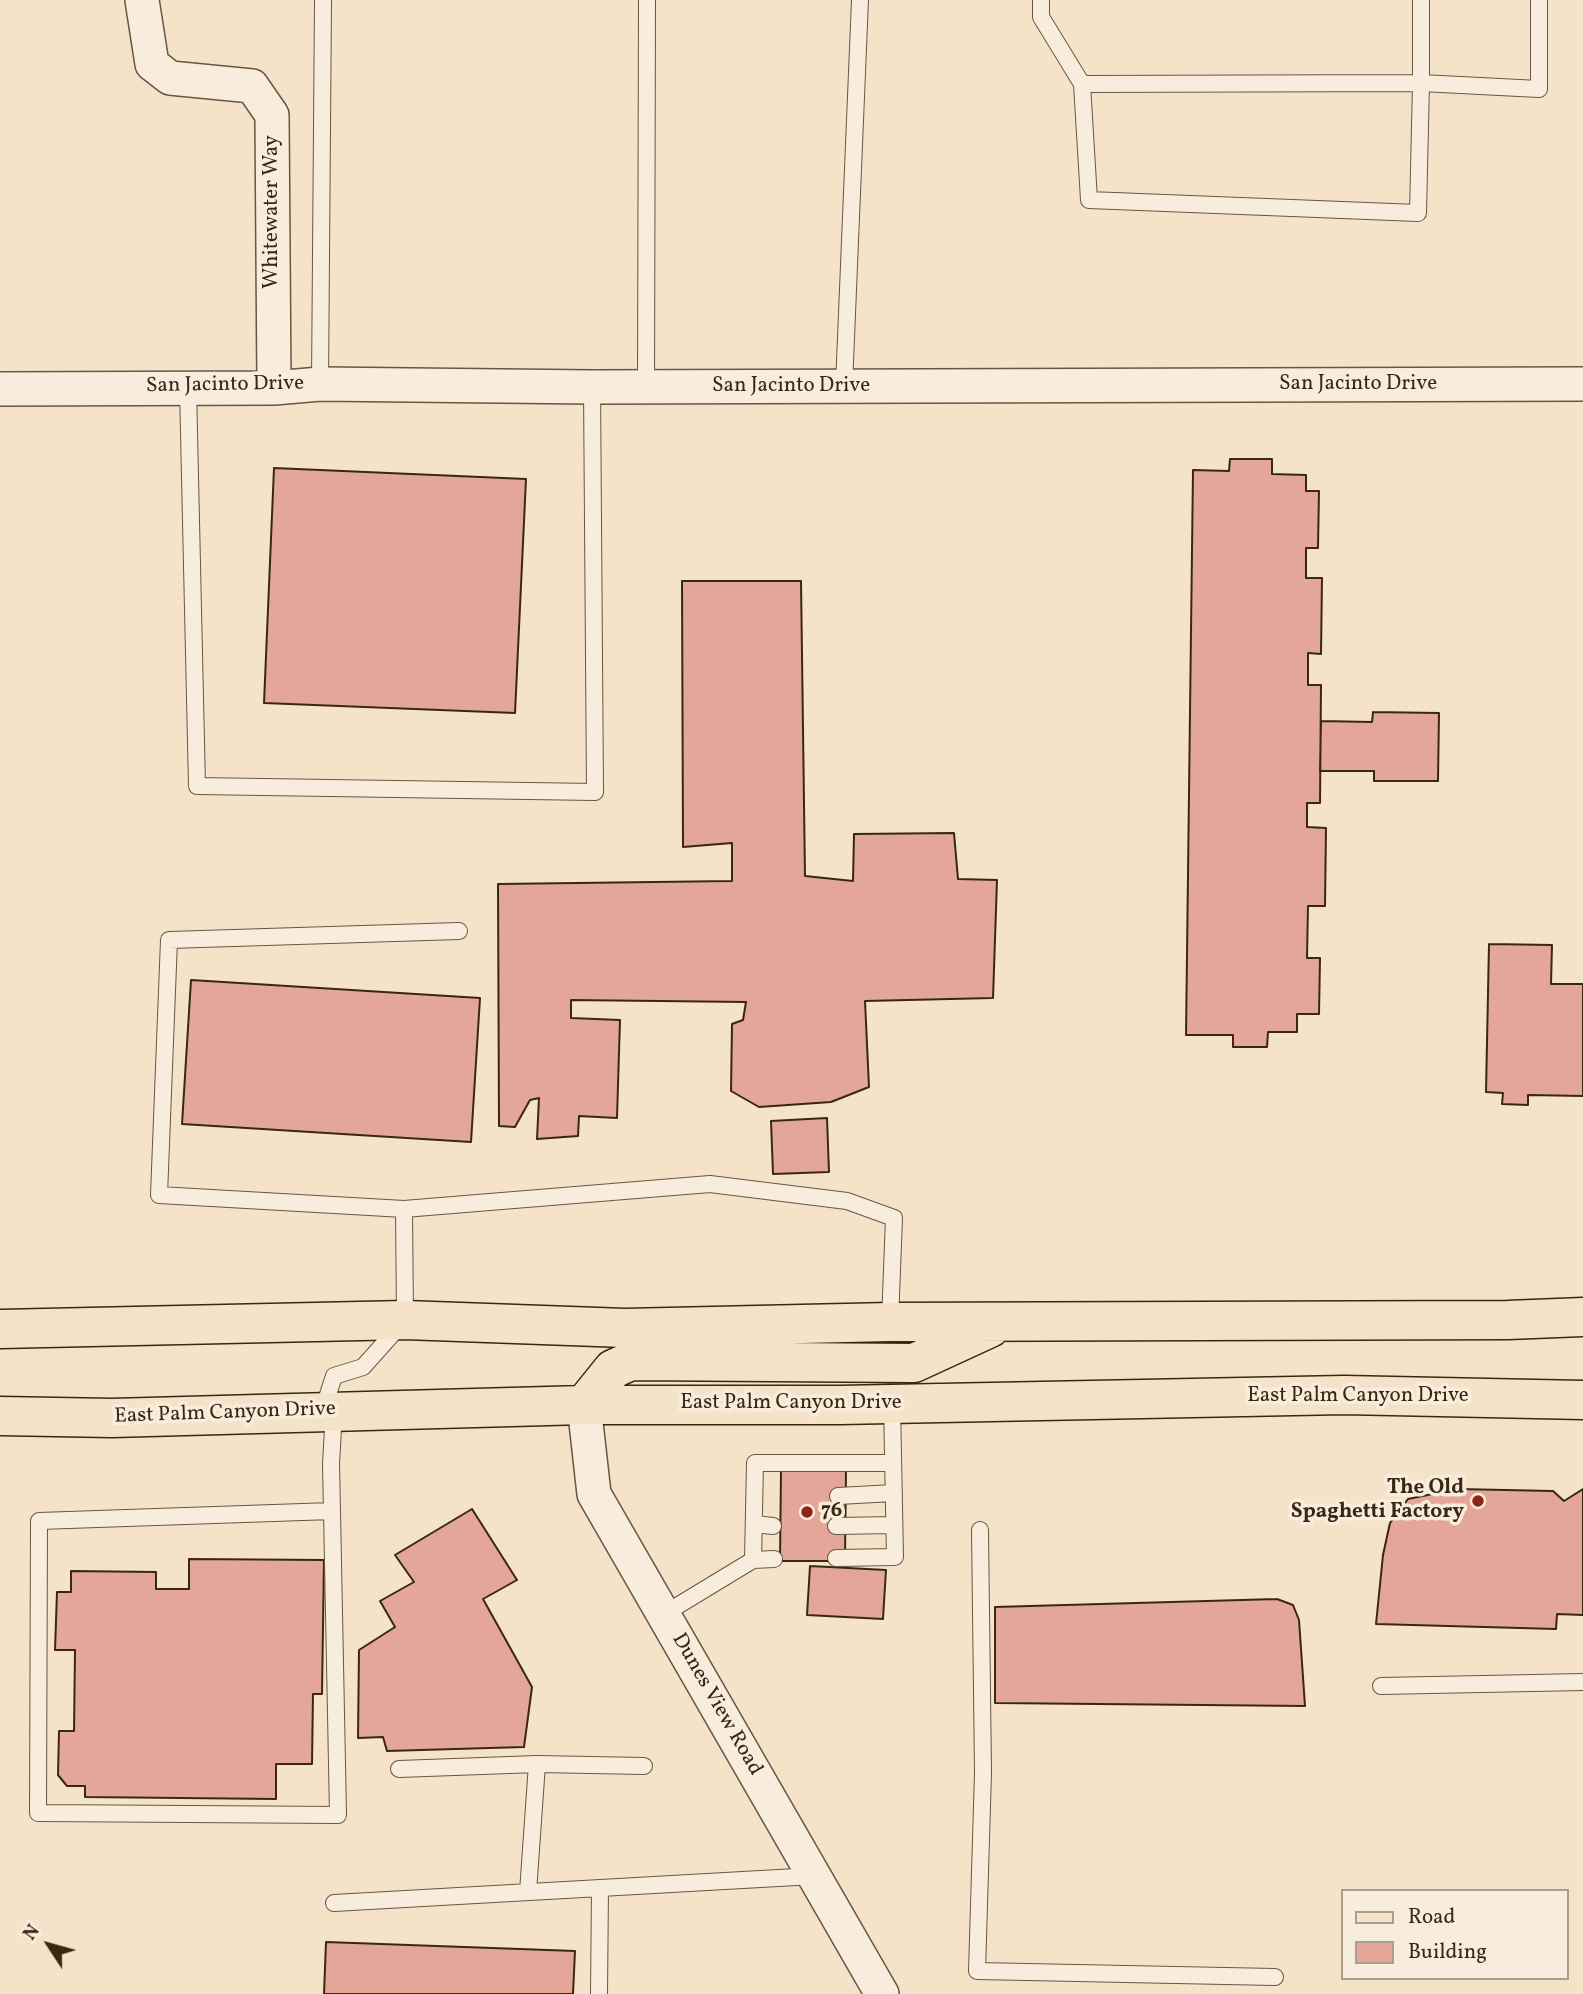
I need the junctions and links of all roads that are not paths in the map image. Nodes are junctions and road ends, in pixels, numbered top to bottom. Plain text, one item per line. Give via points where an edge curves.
1 (142, 0) edge
2 (323, 0) edge
3 (647, 0) edge
4 (860, 0) edge
5 (1041, 0) edge
6 (1421, 0) edge
7 (1539, 0) edge
8 (1422, 83) junction
9 (1082, 84) junction
10 (320, 384) junction
11 (1583, 384) edge
12 (844, 386) junction
13 (592, 387) junction
14 (646, 387) junction
15 (188, 388) junction
16 (274, 388) junction
17 (0, 389) edge
18 (459, 932) dead end
19 (404, 1209) junction
20 (1583, 1317) edge
21 (405, 1320) junction
22 (890, 1322) junction
23 (1005, 1322) junction
24 (0, 1329) edge
25 (1583, 1400) edge
26 (892, 1404) junction
27 (584, 1405) junction
28 (329, 1410) junction
29 (0, 1416) edge
30 (894, 1463) junction
31 (894, 1493) junction
32 (771, 1494) dead end
33 (754, 1495) junction
34 (838, 1496) dead end
35 (332, 1511) junction
36 (754, 1524) junction
37 (773, 1525) dead end
38 (894, 1525) junction
39 (836, 1526) dead end
40 (980, 1530) dead end
41 (836, 1558) dead end
42 (753, 1559) junction
43 (774, 1559) dead end
44 (664, 1614) junction
45 (1583, 1682) edge
46 (1381, 1686) dead end
47 (537, 1764) junction
48 (643, 1766) dead end
49 (399, 1769) dead end
50 (814, 1876) junction
51 (600, 1888) junction
52 (528, 1892) junction
53 (334, 1903) dead end
54 (1275, 1977) dead end
55 (599, 1994) edge
56 (882, 1994) edge

1 - 16 street, Whitewater Way via 152,64 170,78 252,86 272,115
2 - 10 lane
3 - 14 lane
4 - 12 lane
5 - 9 lane via 1041,17
6 - 8 lane
7 - 8 lane via 1539,89
8 - 9 lane
8 - 9 lane via 1418,213 1089,200
10 - 13 street, San Jacinto Drive
10 - 16 street, San Jacinto Drive
11 - 12 street, San Jacinto Drive
12 - 14 street, San Jacinto Drive
13 - 14 street, San Jacinto Drive
13 - 15 lane via 595,792 197,786
15 - 16 street, San Jacinto Drive
15 - 17 street, San Jacinto Drive
18 - 19 lane via 169,940 159,1195
19 - 21 lane
19 - 22 lane via 710,1184 847,1201 894,1218
20 - 23 main road
21 - 22 main road via 625,1328
21 - 24 main road
21 - 28 lane via 363,1367 334,1376
22 - 23 main road
23 - 27 main road via 914,1363 631,1361 613,1369
25 - 26 main road, East Palm Canyon Drive via 1344,1395
26 - 27 main road, East Palm Canyon Drive
26 - 30 lane
27 - 28 main road, East Palm Canyon Drive
27 - 44 street, Dunes View Road via 594,1494
28 - 29 main road, East Palm Canyon Drive via 112,1418
28 - 35 lane
30 - 31 lane
30 - 33 lane via 755,1463
31 - 34 lane
31 - 38 lane
32 - 33 lane
33 - 36 lane
35 - 35 lane via 39,1521 38,1813 338,1815
36 - 37 lane
36 - 42 lane
38 - 39 lane
38 - 41 lane via 895,1557
40 - 54 lane via 977,1972
42 - 43 lane
42 - 44 lane
44 - 50 street, Dunes View Road
45 - 46 lane
47 - 48 lane
47 - 49 lane
47 - 52 lane
50 - 51 lane
50 - 56 street, Dunes View Road
51 - 52 lane
51 - 55 lane
52 - 53 lane

